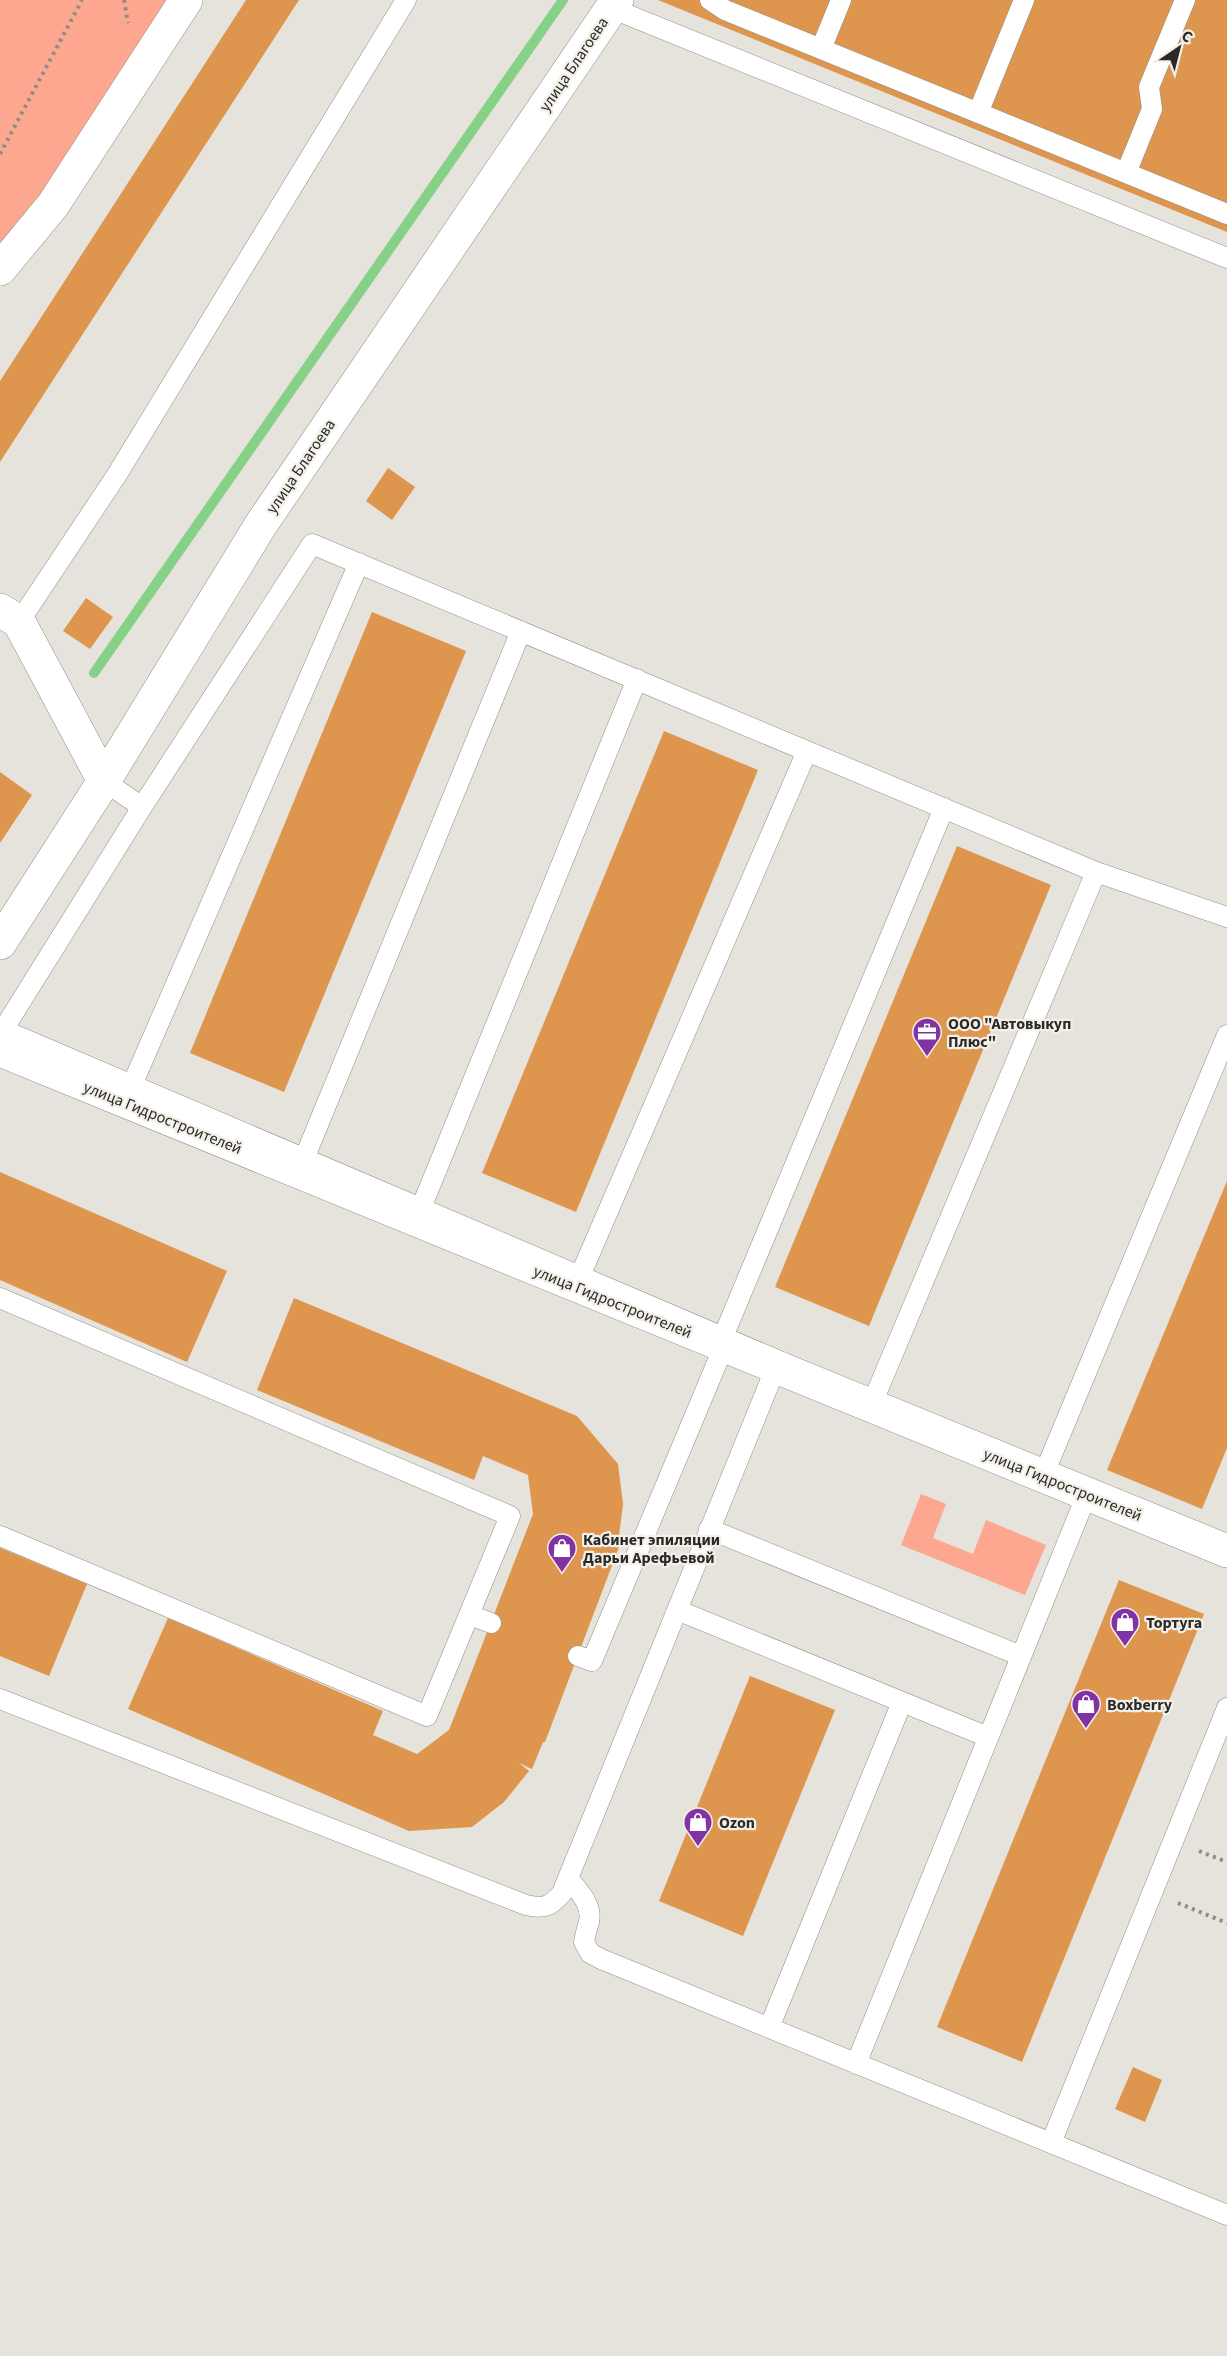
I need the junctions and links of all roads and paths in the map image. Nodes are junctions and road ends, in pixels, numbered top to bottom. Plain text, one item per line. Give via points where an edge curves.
1 (82, 0) edge
2 (124, 0) edge
3 (186, 0) edge
4 (406, 0) edge
5 (710, 0) edge
6 (841, 0) edge
7 (1024, 0) edge
8 (1185, 0) edge
9 (614, 4) edge
10 (129, 27) dead end
11 (821, 49) junction
12 (978, 113) junction
13 (0, 154) edge
14 (1126, 173) junction
15 (1227, 214) edge
16 (1227, 258) edge
17 (0, 269) edge
18 (359, 563) junction
19 (10, 616) edge
20 (521, 631) junction
21 (637, 679) junction
22 (807, 751) junction
23 (99, 770) junction
24 (142, 807) junction
25 (944, 808) junction
26 (1096, 872) junction
27 (1227, 917) edge
28 (0, 943) edge
29 (1227, 1035) edge
30 (0, 1050) edge
31 (132, 1084) junction
32 (304, 1159) junction
33 (421, 1208) junction
34 (580, 1276) junction
35 (0, 1298) edge
36 (724, 1341) junction
37 (776, 1367) junction
38 (1043, 1476) junction
39 (1087, 1494) junction
40 (709, 1529) junction
41 (0, 1536) edge
42 (1227, 1551) edge
43 (677, 1610) junction
44 (470, 1615) junction
45 (491, 1623) dead end
46 (578, 1656) dead end
47 (1021, 1656) junction
48 (0, 1699) edge
49 (902, 1702) junction
50 (1227, 1708) edge
51 (988, 1737) junction
52 (568, 1878) junction
53 (1152, 1893) junction
54 (1227, 1923) edge
55 (770, 2028) junction
56 (856, 2064) junction
57 (1051, 2143) junction
58 (1227, 2215) edge

1 - 13 path
2 - 10 path
3 - 17 street via 53,205
4 - 19 lane via 118,473
5 - 11 lane via 725,10
6 - 11 lane
7 - 12 lane
8 - 14 lane via 1149,87 1152,109
9 - 16 lane
9 - 23 street, улица Благоева
11 - 12 lane
12 - 14 lane
14 - 15 lane
18 - 20 lane
18 - 24 lane via 312,544
18 - 31 lane
19 - 23 street
20 - 21 lane
20 - 32 lane
21 - 22 lane
21 - 33 lane
22 - 25 lane
22 - 34 lane
23 - 24 lane
23 - 28 street, улица Благоева
24 - 31 lane via 3,1030
25 - 26 lane
25 - 36 lane
26 - 27 lane
26 - 36 lane via 873,1401
29 - 38 lane
30 - 36 street, улица Гидростроителей
31 - 32 lane
32 - 33 lane
33 - 34 lane
34 - 36 lane
35 - 44 lane via 510,1516
36 - 37 street, улица Гидростроителей
36 - 46 lane via 592,1661
37 - 38 street, улица Гидростроителей
37 - 40 lane
38 - 39 street, улица Гидростроителей
39 - 42 street, улица Гидростроителей
39 - 47 lane
40 - 43 lane
40 - 47 lane
41 - 44 lane via 427,1716
43 - 49 lane
43 - 52 lane
44 - 45 lane
47 - 51 lane
48 - 52 lane via 526,1905 552,1905
49 - 51 lane
49 - 55 lane
50 - 53 lane
51 - 56 lane
52 - 55 lane via 589,1910 584,1942 590,1953
53 - 54 path
53 - 57 lane
55 - 56 lane
56 - 57 lane
57 - 58 lane

